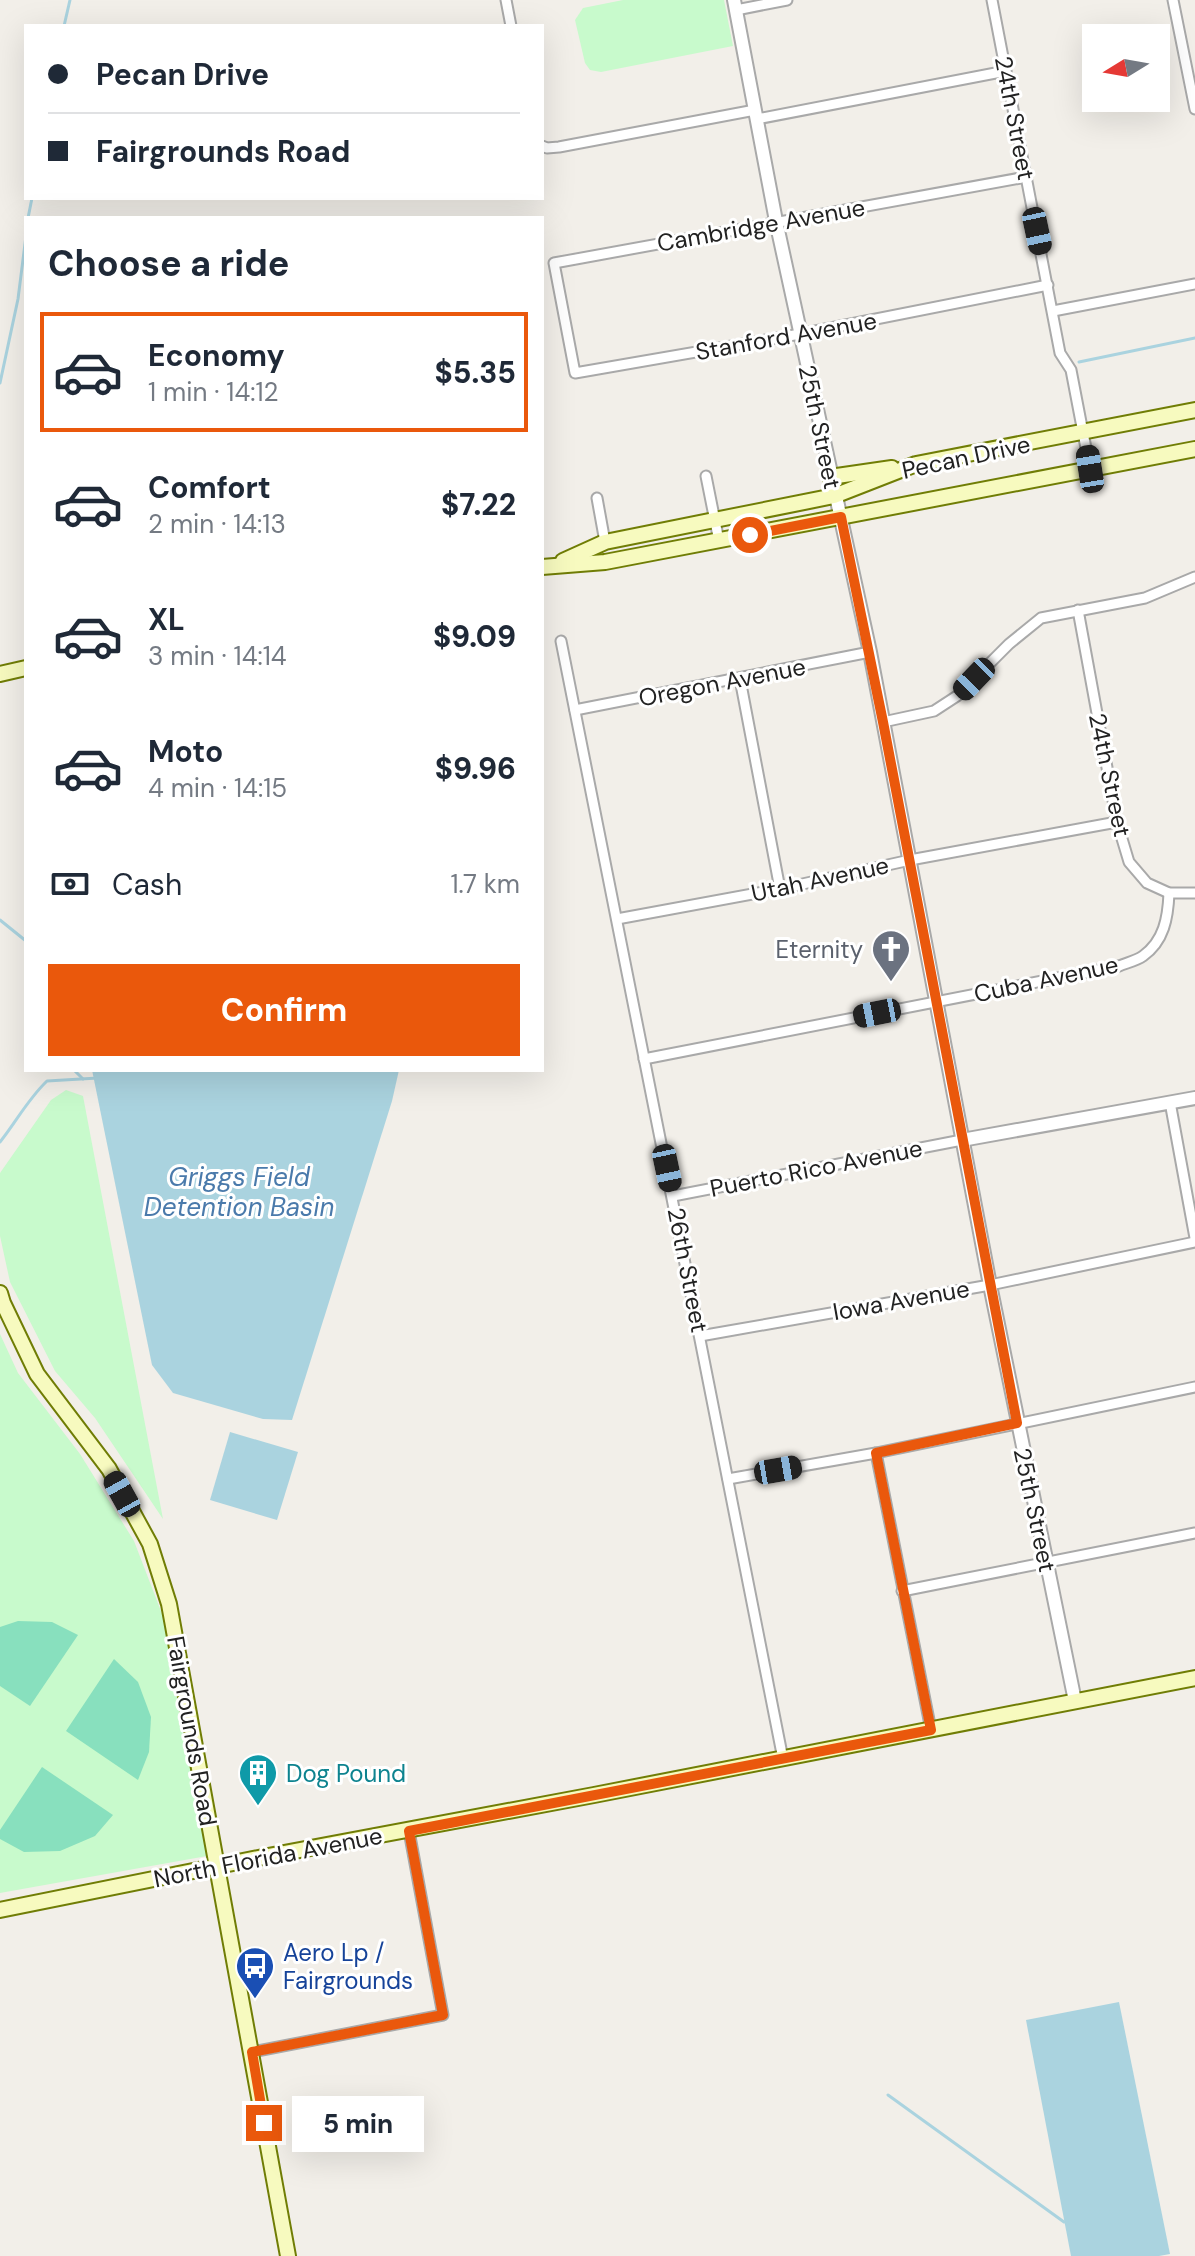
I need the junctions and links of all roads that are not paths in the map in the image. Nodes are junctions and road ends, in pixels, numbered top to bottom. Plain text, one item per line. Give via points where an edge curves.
1 (506, 0) edge
2 (787, 0) edge
3 (992, 0) edge
4 (1173, 0) edge
5 (735, 5) edge
6 (511, 24) edge
7 (1006, 71) junction
8 (1195, 109) edge
9 (756, 114) junction
10 (544, 147) edge
11 (1026, 177) junction
12 (776, 221) junction
13 (1195, 284) edge
14 (1048, 285) junction
15 (1053, 311) junction
16 (565, 321) joint
17 (800, 334) junction
18 (1195, 410) edge
19 (1084, 433) junction
20 (1195, 449) edge
21 (916, 464) junction
22 (1090, 469) junction
23 (706, 476) dead end
24 (830, 477) junction
25 (834, 496) junction
26 (597, 498) dead end
27 (841, 517) junction
28 (715, 519) junction
29 (719, 541) junction
30 (605, 542) junction
31 (549, 565) edge
32 (1195, 577) edge
33 (1078, 610) junction
34 (561, 641) dead end
35 (870, 652) junction
36 (24, 668) edge
37 (0, 674) edge
38 (740, 679) junction
39 (575, 710) junction
40 (883, 722) junction
41 (1117, 822) junction
42 (910, 860) junction
43 (780, 889) junction
44 (1169, 893) junction
45 (1195, 893) edge
46 (617, 919) junction
47 (935, 1001) junction
48 (644, 1059) junction
49 (1195, 1098) edge
50 (1170, 1102) junction
51 (962, 1140) junction
52 (673, 1196) junction
53 (1195, 1240) edge
54 (990, 1285) junction
55 (0, 1293) edge
56 (700, 1336) junction
57 (1195, 1387) edge
58 (1017, 1423) junction
59 (876, 1453) junction
60 (728, 1479) junction
61 (1195, 1533) edge
62 (1046, 1563) junction
63 (902, 1591) junction
64 (1195, 1678) edge
65 (1075, 1701) junction
66 (931, 1730) junction
67 (783, 1759) junction
68 (409, 1831) junction
69 (217, 1866) junction
70 (0, 1910) edge
71 (252, 2052) junction
72 (288, 2256) edge

1 - 6 street
2 - 5 street
3 - 7 street, 24th Street
4 - 8 street
5 - 9 street, 25th Street
7 - 9 street
7 - 11 street, 24th Street
9 - 10 street
9 - 12 street, 25th Street
11 - 12 street, Cambridge Avenue
11 - 14 street, 24th Street
12 - 16 street, Cambridge Avenue via 554,263
12 - 17 street, 25th Street
13 - 15 street
14 - 15 street, 24th Street
14 - 17 street, Stanford Avenue
15 - 19 street, 24th Street
16 - 17 street, Stanford Avenue via 575,373
17 - 24 street, 25th Street
18 - 19 main road, Pecan Drive
19 - 21 main road, Pecan Drive
19 - 22 street, 24th Street
20 - 22 main road, Pecan Drive
21 - 24 main road
21 - 25 main road, Pecan Drive
22 - 27 main road, Pecan Drive
23 - 28 street
24 - 25 street, 25th Street
25 - 27 street, 25th Street
25 - 28 main road, Pecan Drive
26 - 30 street
27 - 29 main road, Pecan Drive
27 - 35 street, 25th Street
28 - 29 street
28 - 30 main road, Pecan Drive
29 - 31 main road, Pecan Drive via 605,562
30 - 31 main road, Pecan Drive
32 - 33 street via 1145,598
33 - 40 street via 1041,618 934,711
33 - 41 street, 24th Street
34 - 39 street, 26th Street
35 - 38 street, Oregon Avenue
35 - 40 street, 25th Street
36 - 37 main road
38 - 39 street, Oregon Avenue
38 - 43 street
39 - 46 street, 26th Street
40 - 42 street, 25th Street
41 - 42 street, Utah Avenue
41 - 44 street, 24th Street via 1129,862 1147,883
42 - 43 street, Utah Avenue
42 - 47 street, 25th Street
43 - 46 street, Utah Avenue
44 - 45 street
44 - 47 street, Cuba Avenue via 1160,937 1142,957 1119,966
46 - 48 street, 26th Street
47 - 48 street, Cuba Avenue
47 - 51 street, 25th Street
48 - 52 street, 26th Street
49 - 50 street, Puerto Rico Avenue
50 - 51 street, Puerto Rico Avenue
50 - 53 street
51 - 52 street, Puerto Rico Avenue
51 - 54 street, 25th Street
52 - 56 street, 26th Street
53 - 54 street, Iowa Avenue
54 - 56 street, Iowa Avenue
54 - 58 street, 25th Street
55 - 69 main road, Fairgrounds Road via 37,1374 109,1469 150,1544 169,1604
56 - 60 street, 26th Street
57 - 58 street
58 - 59 street
58 - 62 street, 25th Street
59 - 60 street
59 - 63 street
60 - 67 street, 26th Street
61 - 62 street
62 - 63 street
62 - 65 street, 25th Street
63 - 66 street
64 - 65 main road, North Florida Avenue
65 - 66 main road, North Florida Avenue
66 - 67 main road, North Florida Avenue
67 - 68 main road, North Florida Avenue
68 - 69 main road, North Florida Avenue
68 - 71 street via 443,2015
69 - 70 main road, North Florida Avenue
69 - 71 main road, Fairgrounds Road
71 - 72 main road, Fairgrounds Road

